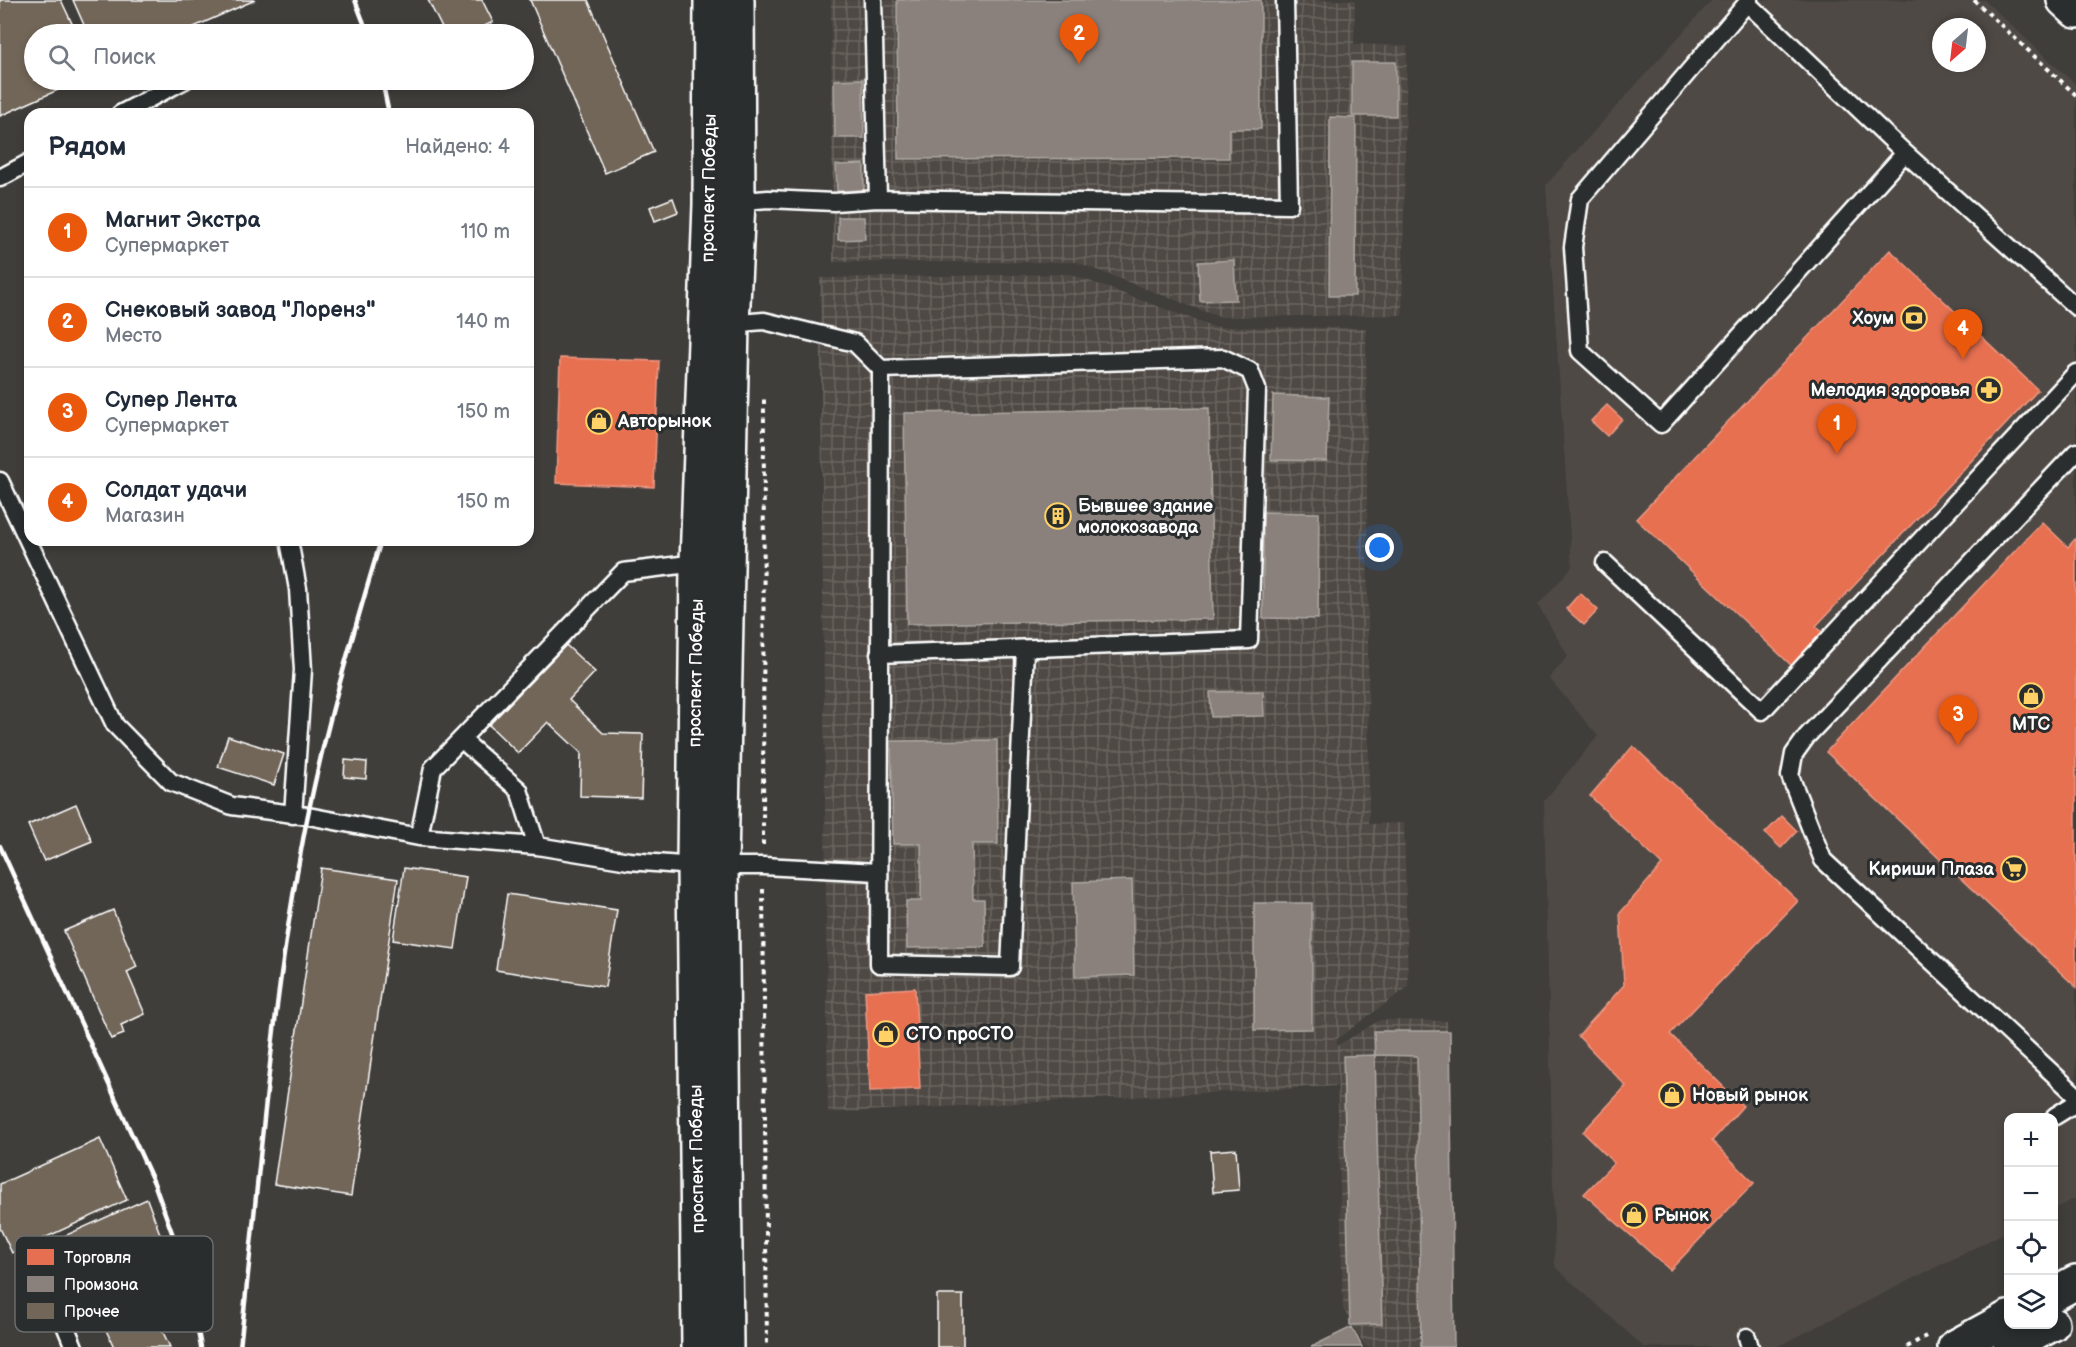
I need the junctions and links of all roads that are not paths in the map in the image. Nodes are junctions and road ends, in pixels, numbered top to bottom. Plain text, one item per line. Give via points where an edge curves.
1 (711, 0) edge
2 (737, 0) edge
3 (873, 0) edge
4 (1285, 0) edge
5 (2064, 0) edge
6 (1748, 1) edge
7 (2076, 11) edge
8 (166, 90) edge
9 (131, 108) edge
10 (1905, 153) junction
11 (24, 165) edge
12 (0, 178) edge
13 (879, 199) junction
14 (724, 203) junction
15 (2076, 307) edge
16 (719, 324) junction
17 (881, 369) junction
18 (2076, 373) edge
19 (2076, 452) edge
20 (0, 481) edge
21 (24, 531) edge
22 (31, 546) edge
23 (289, 546) edge
24 (697, 563) junction
25 (1605, 563) dead end
26 (1024, 650) junction
27 (879, 654) junction
28 (460, 739) junction
29 (293, 814) junction
30 (419, 837) junction
31 (537, 846) junction
32 (708, 866) junction
33 (878, 872) junction
34 (2076, 1095) edge
35 (2076, 1103) edge
36 (2058, 1114) edge
37 (2076, 1282) edge
38 (2058, 1292) edge
39 (2076, 1312) edge
40 (2004, 1320) edge
41 (2058, 1321) edge
42 (2044, 1329) edge
43 (68, 1332) edge
44 (74, 1347) edge
45 (699, 1347) edge
46 (726, 1347) edge
47 (1955, 1347) edge
48 (2010, 1347) edge

1 - 14 main road, проспект Победы
2 - 14 main road, проспект Победы
3 - 13 lane
4 - 13 lane via 1289,206
5 - 7 main road
6 - 10 lane
6 - 10 lane via 1580,199 1573,247 1580,351 1661,424
8 - 9 lane
10 - 15 lane
11 - 12 lane
13 - 14 lane
14 - 16 main road, проспект Победы
16 - 17 lane via 764,321 855,343
16 - 24 main road, проспект Победы
16 - 32 main road, проспект Победы
17 - 26 lane via 1223,358 1250,371 1257,390 1249,640
17 - 27 lane
18 - 25 lane via 1762,711
19 - 34 lane via 1807,736 1794,754 1790,776 1823,861
20 - 21 lane
22 - 29 lane via 116,725 171,782 232,806
23 - 29 lane via 298,589 303,670
24 - 28 lane via 623,573
24 - 32 main road, проспект Победы
26 - 27 lane
26 - 33 lane via 1010,967 879,964
27 - 33 lane
28 - 30 lane via 433,768
28 - 31 lane via 519,790
29 - 30 lane
30 - 31 lane
31 - 32 lane via 629,861
32 - 33 lane
32 - 45 main road, проспект Победы
32 - 46 main road, проспект Победы via 723,1163
35 - 36 lane
37 - 38 main road
39 - 41 main road
40 - 47 main road
42 - 48 main road
43 - 44 lane

